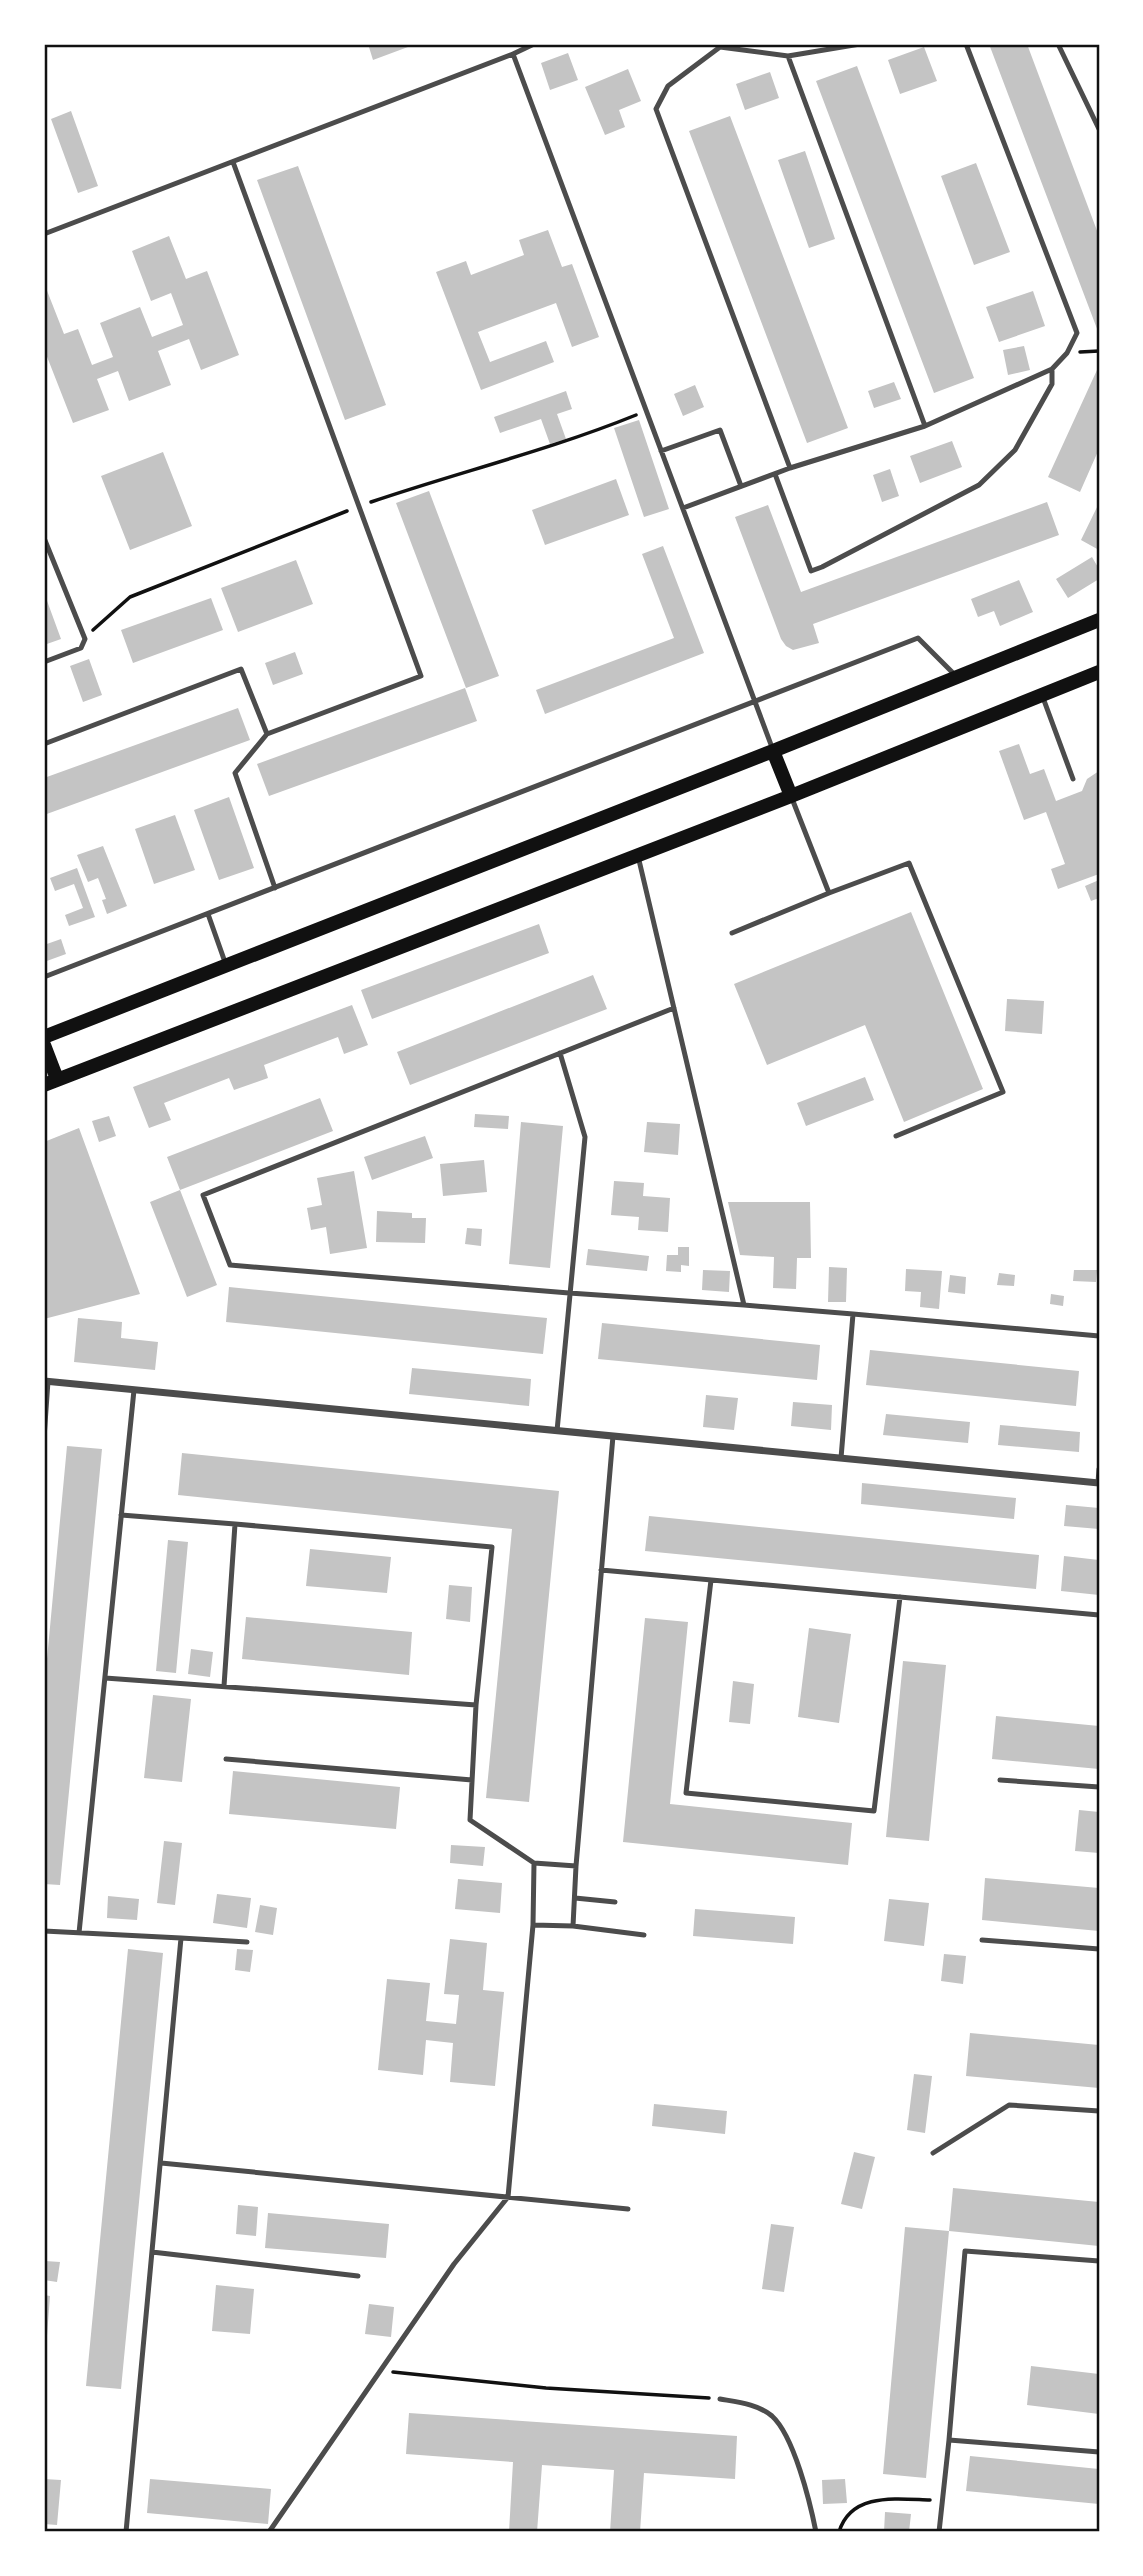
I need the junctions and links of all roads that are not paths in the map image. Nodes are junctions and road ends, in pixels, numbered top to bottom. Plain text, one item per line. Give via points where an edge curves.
1 (534, 44) edge
2 (860, 44) edge
3 (966, 44) edge
4 (1058, 44) edge
5 (720, 46) edge
6 (513, 54) junction
7 (788, 56) junction
8 (1099, 129) edge
9 (233, 162) junction
10 (44, 234) edge
11 (1052, 369) junction
12 (925, 426) junction
13 (661, 451) junction
14 (790, 468) junction
15 (775, 474) junction
16 (741, 486) junction
17 (683, 508) junction
18 (44, 538) edge
19 (1099, 620) edge
20 (44, 662) edge
21 (1099, 672) edge
22 (958, 677) junction
23 (1042, 695) junction
24 (753, 702) junction
25 (267, 734) junction
26 (44, 744) edge
27 (773, 751) junction
28 (1073, 779) dead end
29 (791, 796) junction
30 (638, 855) junction
31 (275, 888) junction
32 (829, 893) junction
33 (208, 914) junction
34 (732, 933) dead end
35 (226, 965) junction
36 (44, 977) edge
37 (674, 1008) junction
38 (44, 1037) edge
39 (44, 1045) edge
40 (560, 1054) junction
41 (50, 1082) edge
42 (896, 1136) dead end
43 (569, 1293) junction
44 (744, 1305) junction
45 (853, 1314) junction
46 (1099, 1336) edge
47 (46, 1381) edge
48 (134, 1390) junction
49 (557, 1431) junction
50 (613, 1436) junction
51 (44, 1438) edge
52 (841, 1458) junction
53 (1099, 1469) edge
54 (1098, 1483) edge
55 (121, 1515) junction
56 (236, 1524) junction
57 (601, 1570) junction
58 (711, 1580) junction
59 (900, 1597) junction
60 (1099, 1615) edge
61 (105, 1678) junction
62 (224, 1686) junction
63 (476, 1705) junction
64 (226, 1759) dead end
65 (472, 1780) junction
66 (1000, 1780) dead end
67 (1099, 1787) edge
68 (534, 1863) junction
69 (576, 1866) junction
70 (575, 1898) junction
71 (615, 1902) dead end
72 (533, 1925) junction
73 (573, 1926) junction
74 (44, 1931) edge
75 (79, 1933) junction
76 (645, 1935) dead end
77 (181, 1938) junction
78 (982, 1940) dead end
79 (247, 1942) dead end
80 (1099, 1950) edge
81 (1099, 2111) edge
82 (933, 2153) dead end
83 (161, 2163) junction
84 (508, 2197) junction
85 (628, 2209) dead end
86 (152, 2252) junction
87 (1099, 2261) edge
88 (358, 2276) dead end
89 (720, 2399) road end
90 (949, 2440) junction
91 (1099, 2452) edge
92 (126, 2532) edge
93 (269, 2532) edge
94 (816, 2532) edge
95 (939, 2532) edge

1 - 6 lane
2 - 7 lane
3 - 11 lane via 1077,333
4 - 8 lane
5 - 7 lane
5 - 14 lane via 668,86 656,110
6 - 9 lane
6 - 13 lane
7 - 12 lane
9 - 10 lane
9 - 25 lane via 421,676
11 - 12 lane
11 - 15 lane via 1052,384 1015,450 979,485 811,571
12 - 14 lane
13 - 16 lane via 720,429
13 - 17 lane
14 - 15 lane
15 - 16 lane
16 - 17 lane
17 - 24 lane
18 - 20 lane via 85,639 81,648
19 - 22 main road
21 - 23 main road
22 - 24 lane via 918,638
22 - 27 main road
23 - 28 lane
23 - 29 main road
24 - 27 lane
24 - 31 lane
25 - 26 lane via 241,669
25 - 31 lane via 235,773
27 - 29 main road
27 - 35 main road
29 - 30 main road
29 - 32 lane
30 - 37 lane
30 - 41 main road
31 - 33 lane
32 - 34 lane
32 - 42 lane via 909,863 1003,1092
33 - 35 lane
33 - 36 lane
35 - 38 main road
37 - 40 lane
37 - 44 lane
39 - 41 main road
40 - 43 lane via 584,1137
40 - 43 lane via 203,1195 230,1265
43 - 44 lane
43 - 49 lane
44 - 45 lane
45 - 46 lane
45 - 52 lane
47 - 48 street
47 - 51 lane
48 - 49 street
48 - 55 lane
49 - 50 street
50 - 52 street
50 - 57 lane
52 - 54 street
53 - 54 lane
55 - 56 lane
55 - 61 lane
56 - 62 lane
56 - 63 lane via 492,1547
57 - 58 lane
57 - 69 lane
58 - 59 lane
58 - 59 lane via 686,1793 874,1811
59 - 60 lane
61 - 62 lane
61 - 75 lane
62 - 63 lane
63 - 65 lane
64 - 65 lane
65 - 68 lane via 470,1821
66 - 67 lane
68 - 69 lane
68 - 72 lane
69 - 70 lane
70 - 71 lane
70 - 73 lane
72 - 73 lane
72 - 84 lane
73 - 76 lane
74 - 75 lane
75 - 77 lane
77 - 79 lane
77 - 83 lane
78 - 80 lane
81 - 82 lane via 1009,2105
83 - 84 lane
83 - 86 lane
84 - 85 lane
84 - 93 lane via 454,2264
86 - 88 lane
86 - 92 lane
87 - 90 lane via 965,2251
89 - 94 lane via 752,2405 771,2415 784,2431
90 - 91 lane
90 - 95 lane

